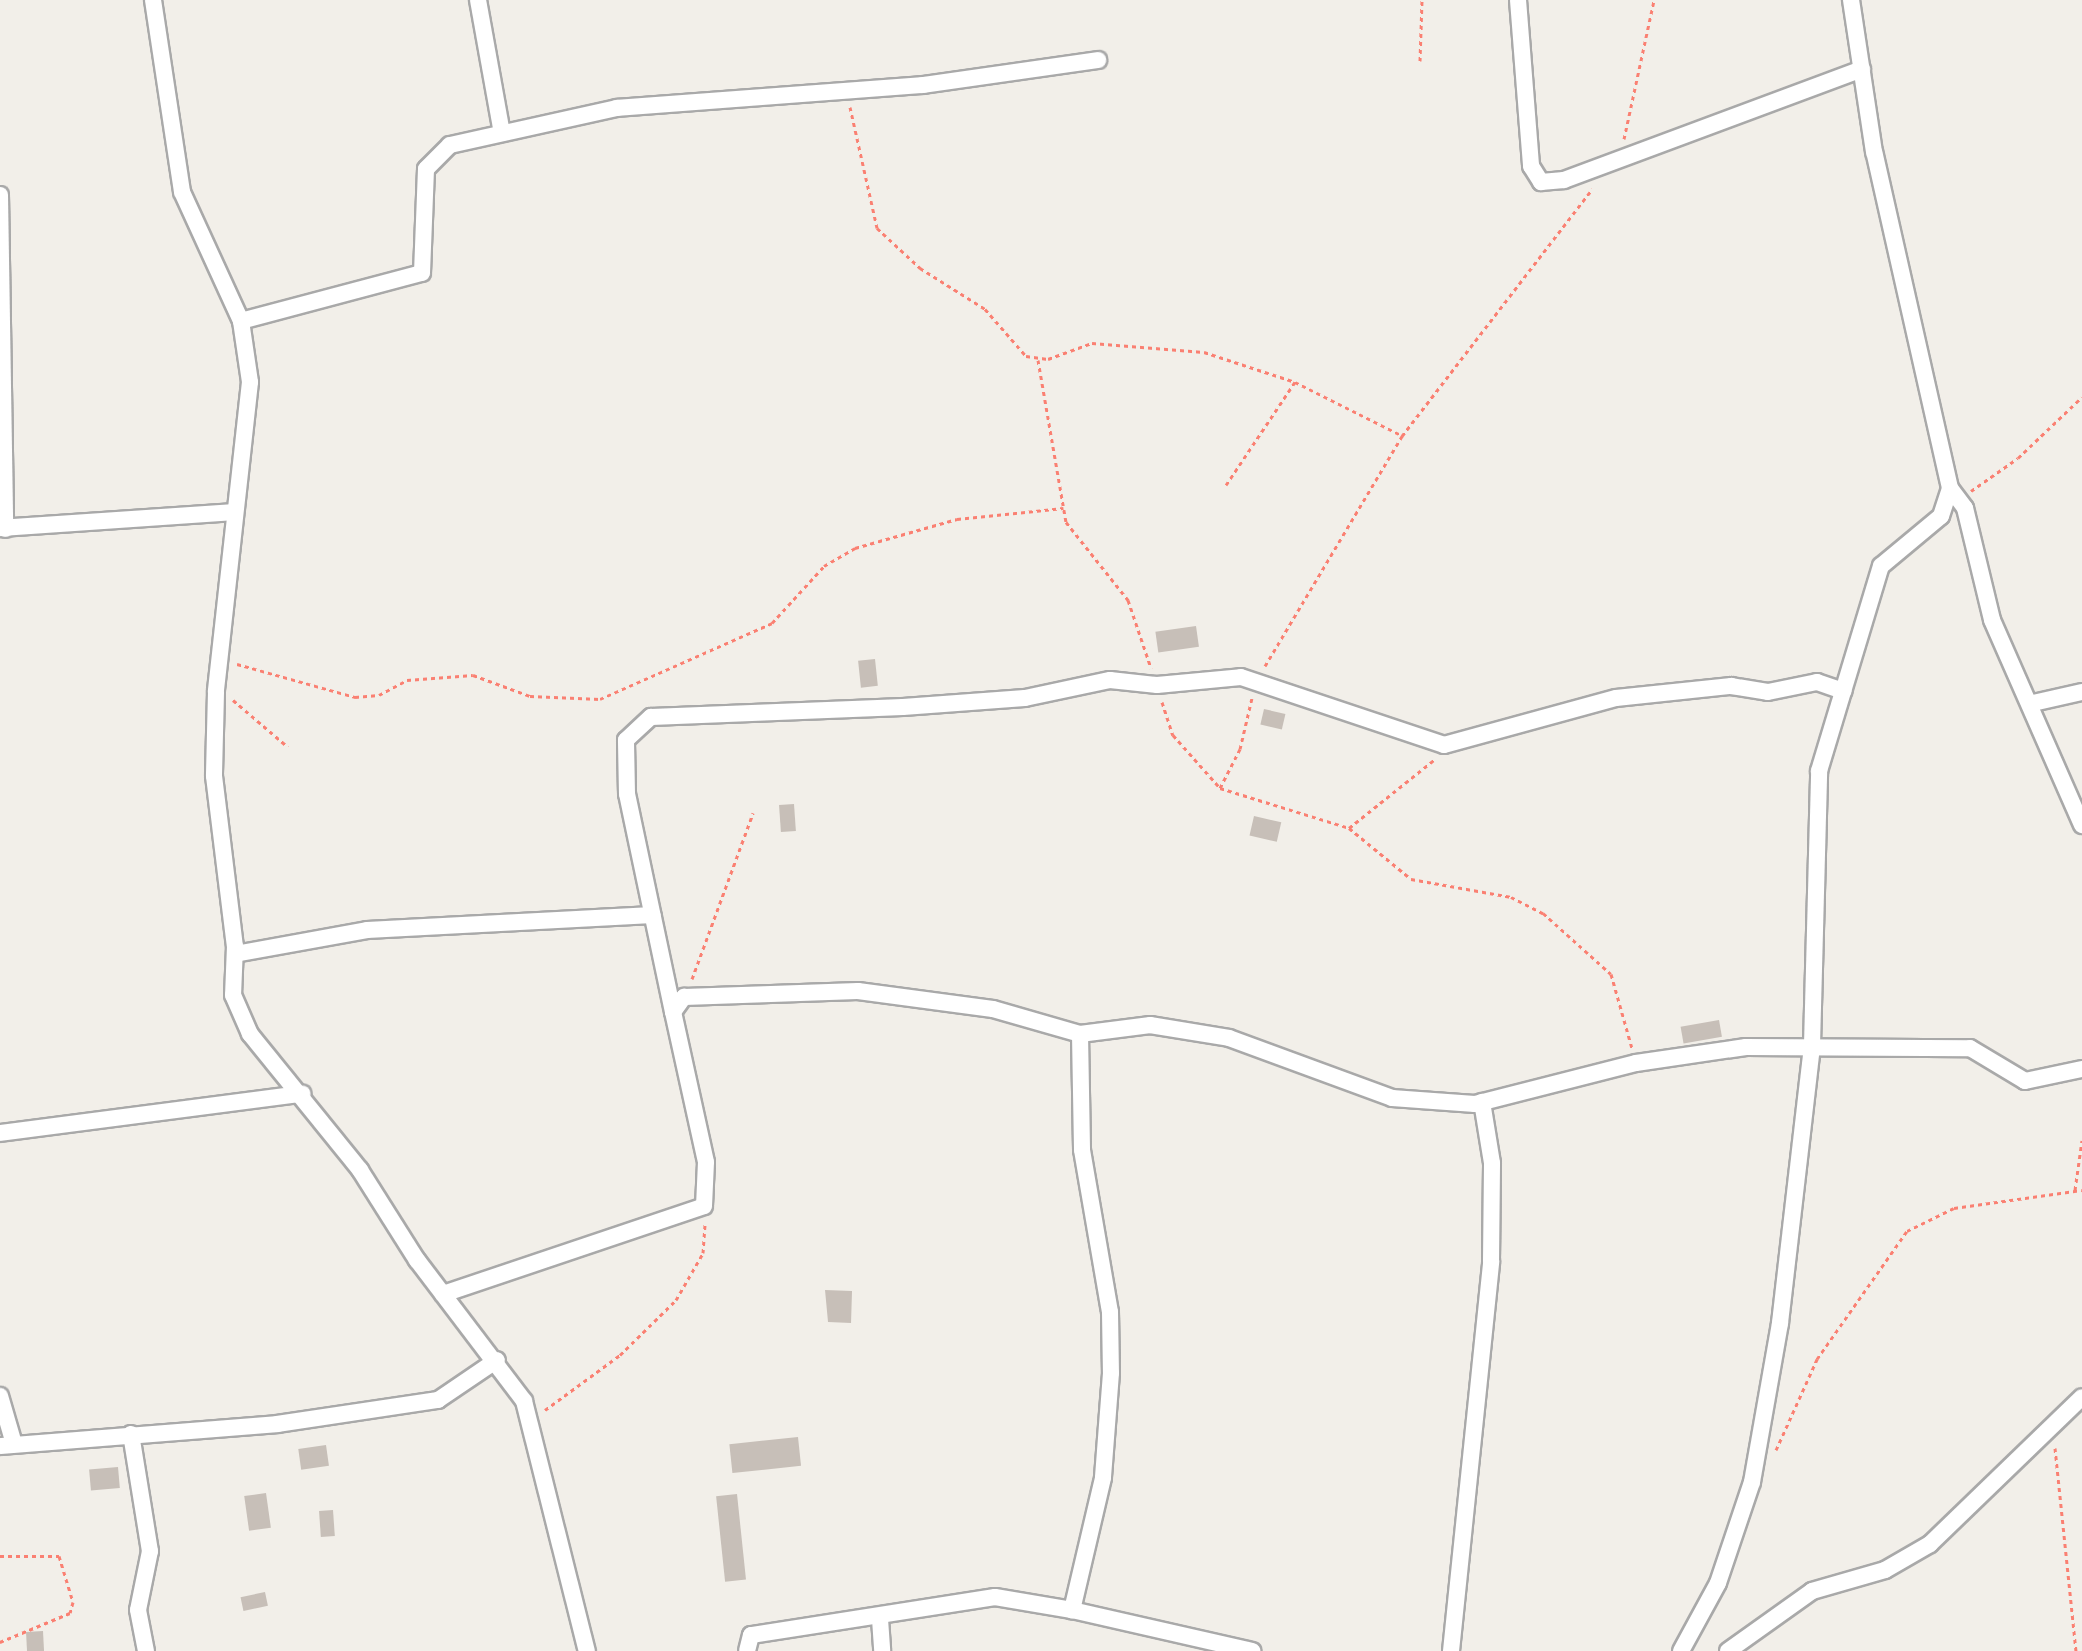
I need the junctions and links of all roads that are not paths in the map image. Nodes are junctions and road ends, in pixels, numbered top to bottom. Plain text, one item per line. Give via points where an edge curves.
1 (153, 0) edge
2 (478, 0) edge
3 (1518, 0) edge
4 (1851, 0) edge
5 (1098, 60) dead end
6 (1862, 69) junction
7 (502, 133) junction
8 (0, 195) edge
9 (1, 246) edge
10 (241, 321) junction
11 (1952, 491) junction
12 (234, 512) junction
13 (3, 528) edge
14 (1843, 691) junction
15 (2082, 692) edge
16 (2033, 703) junction
17 (2082, 825) edge
18 (653, 915) junction
19 (235, 954) junction
20 (673, 1012) junction
21 (1080, 1034) junction
22 (1812, 1045) junction
23 (2082, 1069) edge
24 (302, 1094) junction
25 (1482, 1102) junction
26 (0, 1133) edge
27 (443, 1294) junction
28 (497, 1360) junction
29 (0, 1396) edge
30 (2082, 1397) edge
31 (131, 1434) junction
32 (7, 1445) edge
33 (1072, 1610) junction
34 (880, 1619) junction
35 (146, 1651) edge
36 (587, 1651) edge
37 (747, 1651) edge
38 (882, 1651) edge
39 (1252, 1651) edge
40 (1451, 1651) edge
41 (1681, 1651) edge
42 (1728, 1651) edge

1 - 10 street via 182,192
2 - 7 street
3 - 6 street via 1531,166 1541,182 1613,161
4 - 6 street
5 - 7 street via 923,85 632,106
6 - 11 street via 1890,230
7 - 10 street via 431,156 426,264 414,280
8 - 9 street
9 - 13 street
10 - 12 street via 250,416
11 - 14 street via 1941,516 1881,566
11 - 16 street via 1992,620
12 - 13 street
12 - 19 street via 216,692 220,860
14 - 18 street via 1817,682 1768,692 1731,686 1616,698 1454,744 1403,736 1255,679 1157,685 1110,680 1025,698 651,717 626,740 627,794
14 - 22 street via 1816,788
15 - 16 street
16 - 17 street
18 - 19 street via 367,930
18 - 20 street
19 - 24 street via 233,995 241,1018
20 - 21 street via 684,997 858,991 993,1009
20 - 27 street via 706,1162 705,1203 680,1219
21 - 25 street via 1150,1025 1229,1038 1392,1098
21 - 33 street via 1082,1150 1110,1312 1111,1373 1103,1478
22 - 23 street via 1970,1048 2020,1080
22 - 25 street via 1636,1063
22 - 41 street via 1780,1323 1752,1482 1718,1583
24 - 26 street
24 - 27 street
25 - 40 street via 1492,1163 1491,1261
27 - 28 street
28 - 31 street via 438,1400 277,1424
28 - 36 street via 534,1422
29 - 32 street
30 - 42 street via 1930,1544 1885,1570 1812,1591
31 - 32 street
31 - 35 street via 150,1551 138,1610
33 - 34 street via 995,1597
33 - 39 street
34 - 37 street via 751,1635
34 - 38 street

